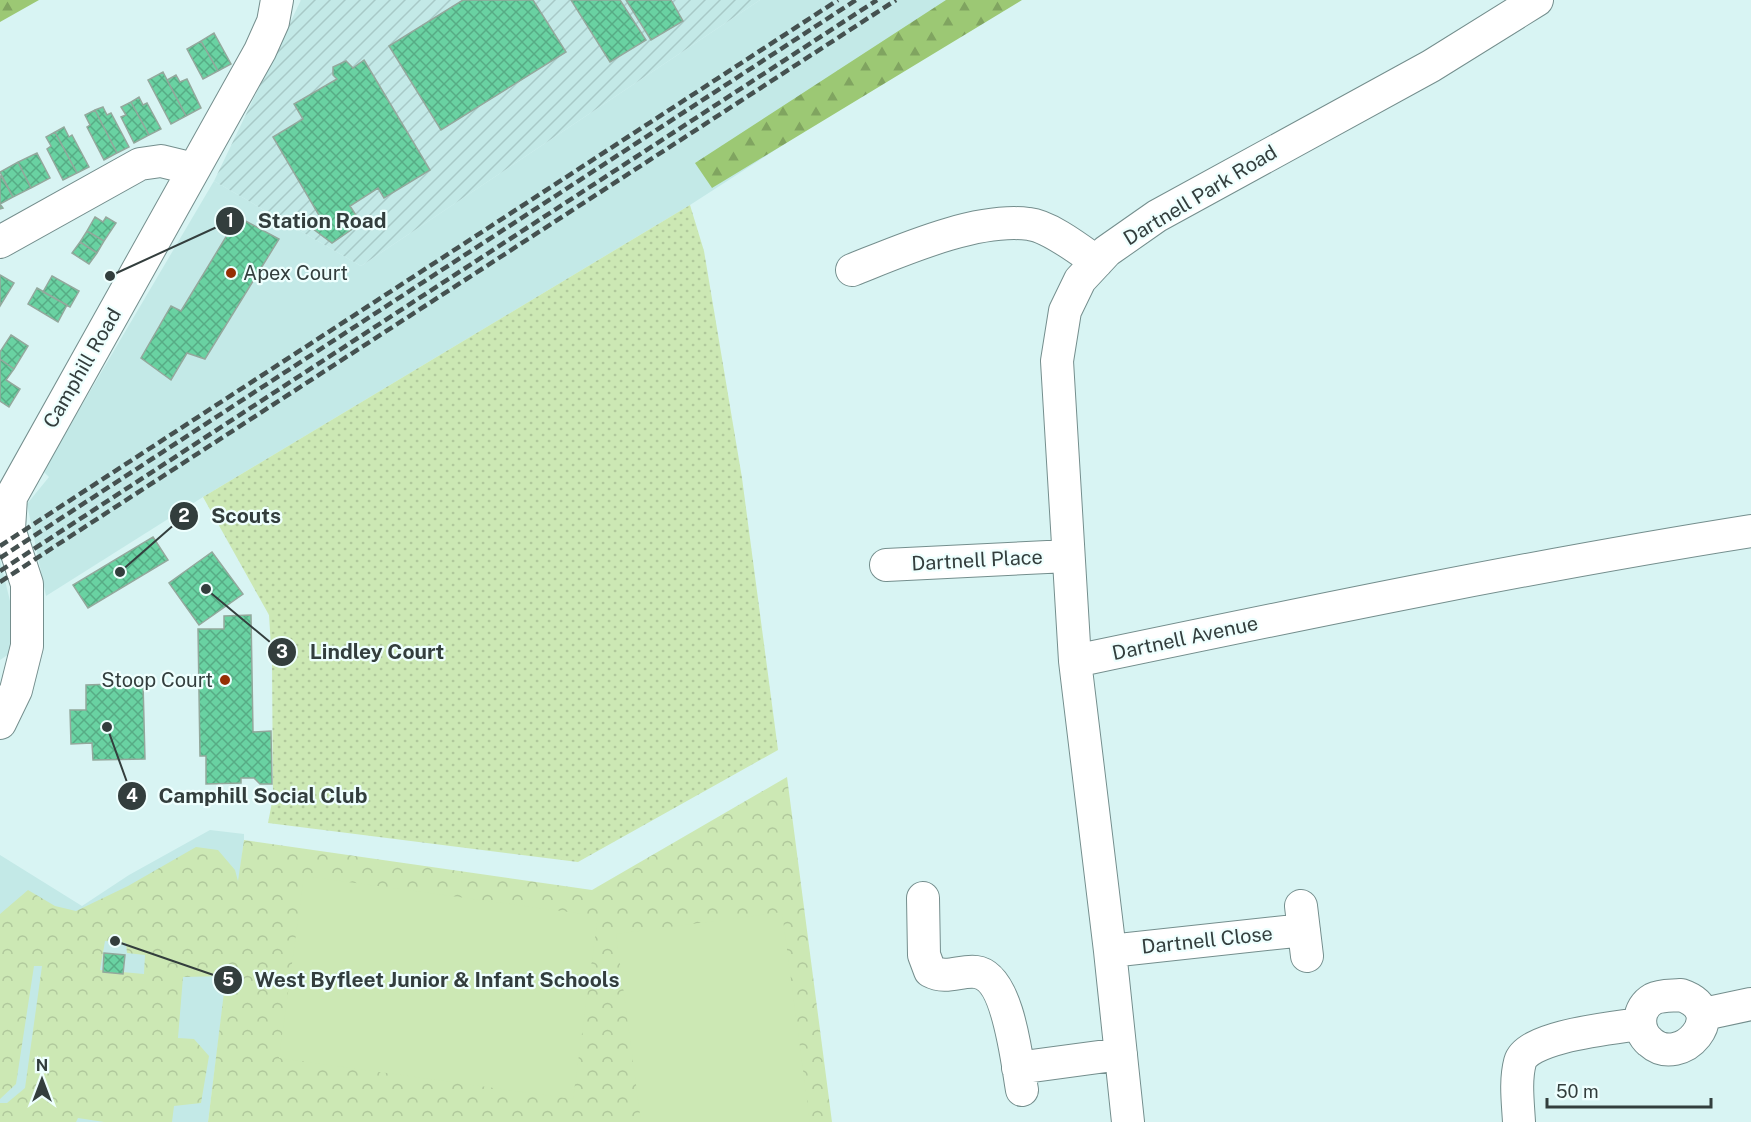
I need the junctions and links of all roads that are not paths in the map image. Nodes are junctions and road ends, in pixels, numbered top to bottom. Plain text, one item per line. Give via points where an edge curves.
1 (277, 0) edge
2 (1528, 2) edge
3 (194, 169) junction
4 (0, 242) edge
5 (1096, 262) junction
6 (852, 270) dead end
7 (5, 496) edge
8 (1751, 531) edge
9 (1068, 556) junction
10 (886, 565) dead end
11 (1075, 661) junction
12 (0, 723) edge
13 (923, 898) dead end
14 (1304, 930) dead end
15 (1110, 951) junction
16 (1751, 1004) edge
17 (1704, 1014) junction
18 (1639, 1024) junction
19 (1121, 1054) junction
20 (1128, 1122) edge
21 (1520, 1122) edge

1 - 3 street, Camphill Road via 273,22 260,51
2 - 5 street, Dartnell Park Road via 1431,66 1156,216
3 - 4 street via 161,160 140,164
3 - 7 street, Camphill Road
5 - 6 street via 1070,242 1031,224 994,224 919,243
5 - 9 street, Dartnell Park Road via 1080,280 1065,311 1057,361
7 - 12 street, Camphill Road via 9,529 27,584 27,646 16,690
8 - 11 street, Dartnell Avenue via 1576,560
9 - 10 street, Dartnell Place
9 - 11 street, Dartnell Park Road
11 - 15 street
13 - 19 street via 924,955 930,971 939,976 978,972 992,980 1004,1004 1020,1079
14 - 15 street, Dartnell Close
15 - 19 street
16 - 17 street
17 - 18 street via 1693,999 1666,996 1645,1005
17 - 18 street via 1693,1040 1679,1049 1662,1049 1648,1042
18 - 21 street via 1551,1039 1530,1048 1520,1060
19 - 20 street

